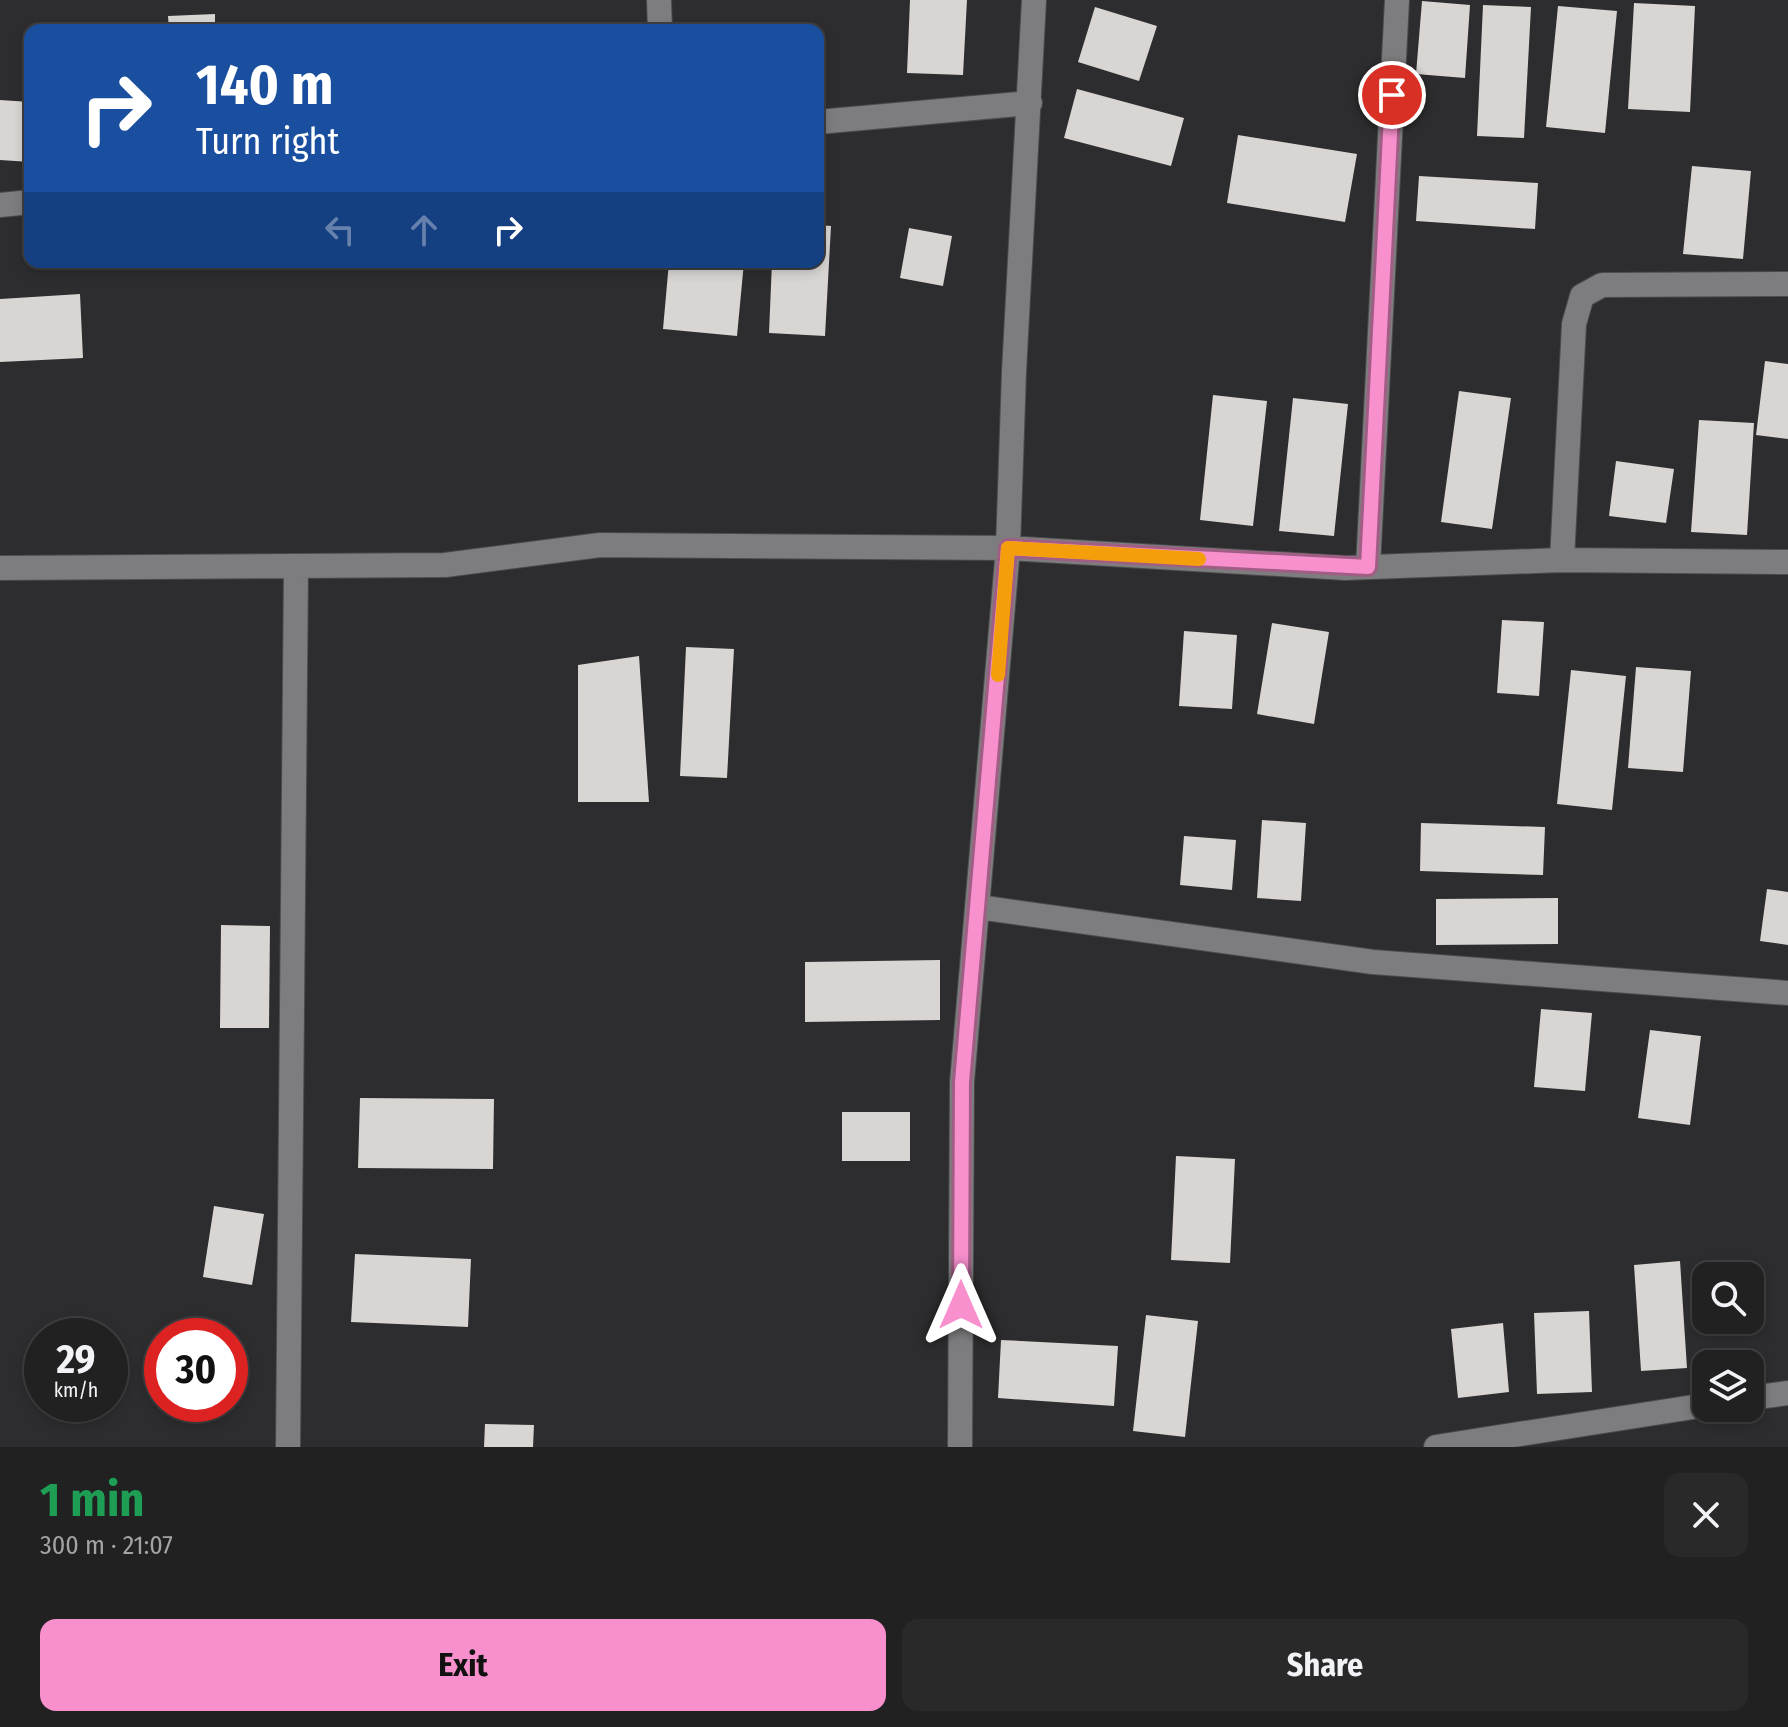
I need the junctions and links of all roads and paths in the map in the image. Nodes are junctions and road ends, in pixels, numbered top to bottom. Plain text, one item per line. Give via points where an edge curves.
1 (659, 0) edge
2 (1034, 0) edge
3 (1397, 0) edge
4 (660, 24) edge
5 (1030, 103) junction
6 (824, 121) edge
7 (24, 203) edge
8 (0, 205) edge
9 (1788, 284) edge
10 (1008, 548) junction
11 (1562, 560) junction
12 (1788, 562) edge
13 (1368, 567) junction
14 (0, 568) edge
15 (296, 568) junction
16 (978, 907) junction
17 (1788, 993) edge
18 (1788, 1393) edge
19 (1764, 1396) edge
20 (1692, 1407) edge
21 (288, 1447) edge
22 (960, 1447) edge
23 (1436, 1447) edge

1 - 4 street
2 - 5 street
3 - 13 street
5 - 6 street
5 - 10 street
7 - 8 street
9 - 11 street via 1602,285 1582,296 1574,324
10 - 13 street
10 - 15 street via 600,545 445,565
10 - 16 street
11 - 12 street
11 - 13 street
14 - 15 street
15 - 21 street
16 - 17 street via 1373,962
16 - 22 street via 962,1082
18 - 19 street
20 - 23 street

